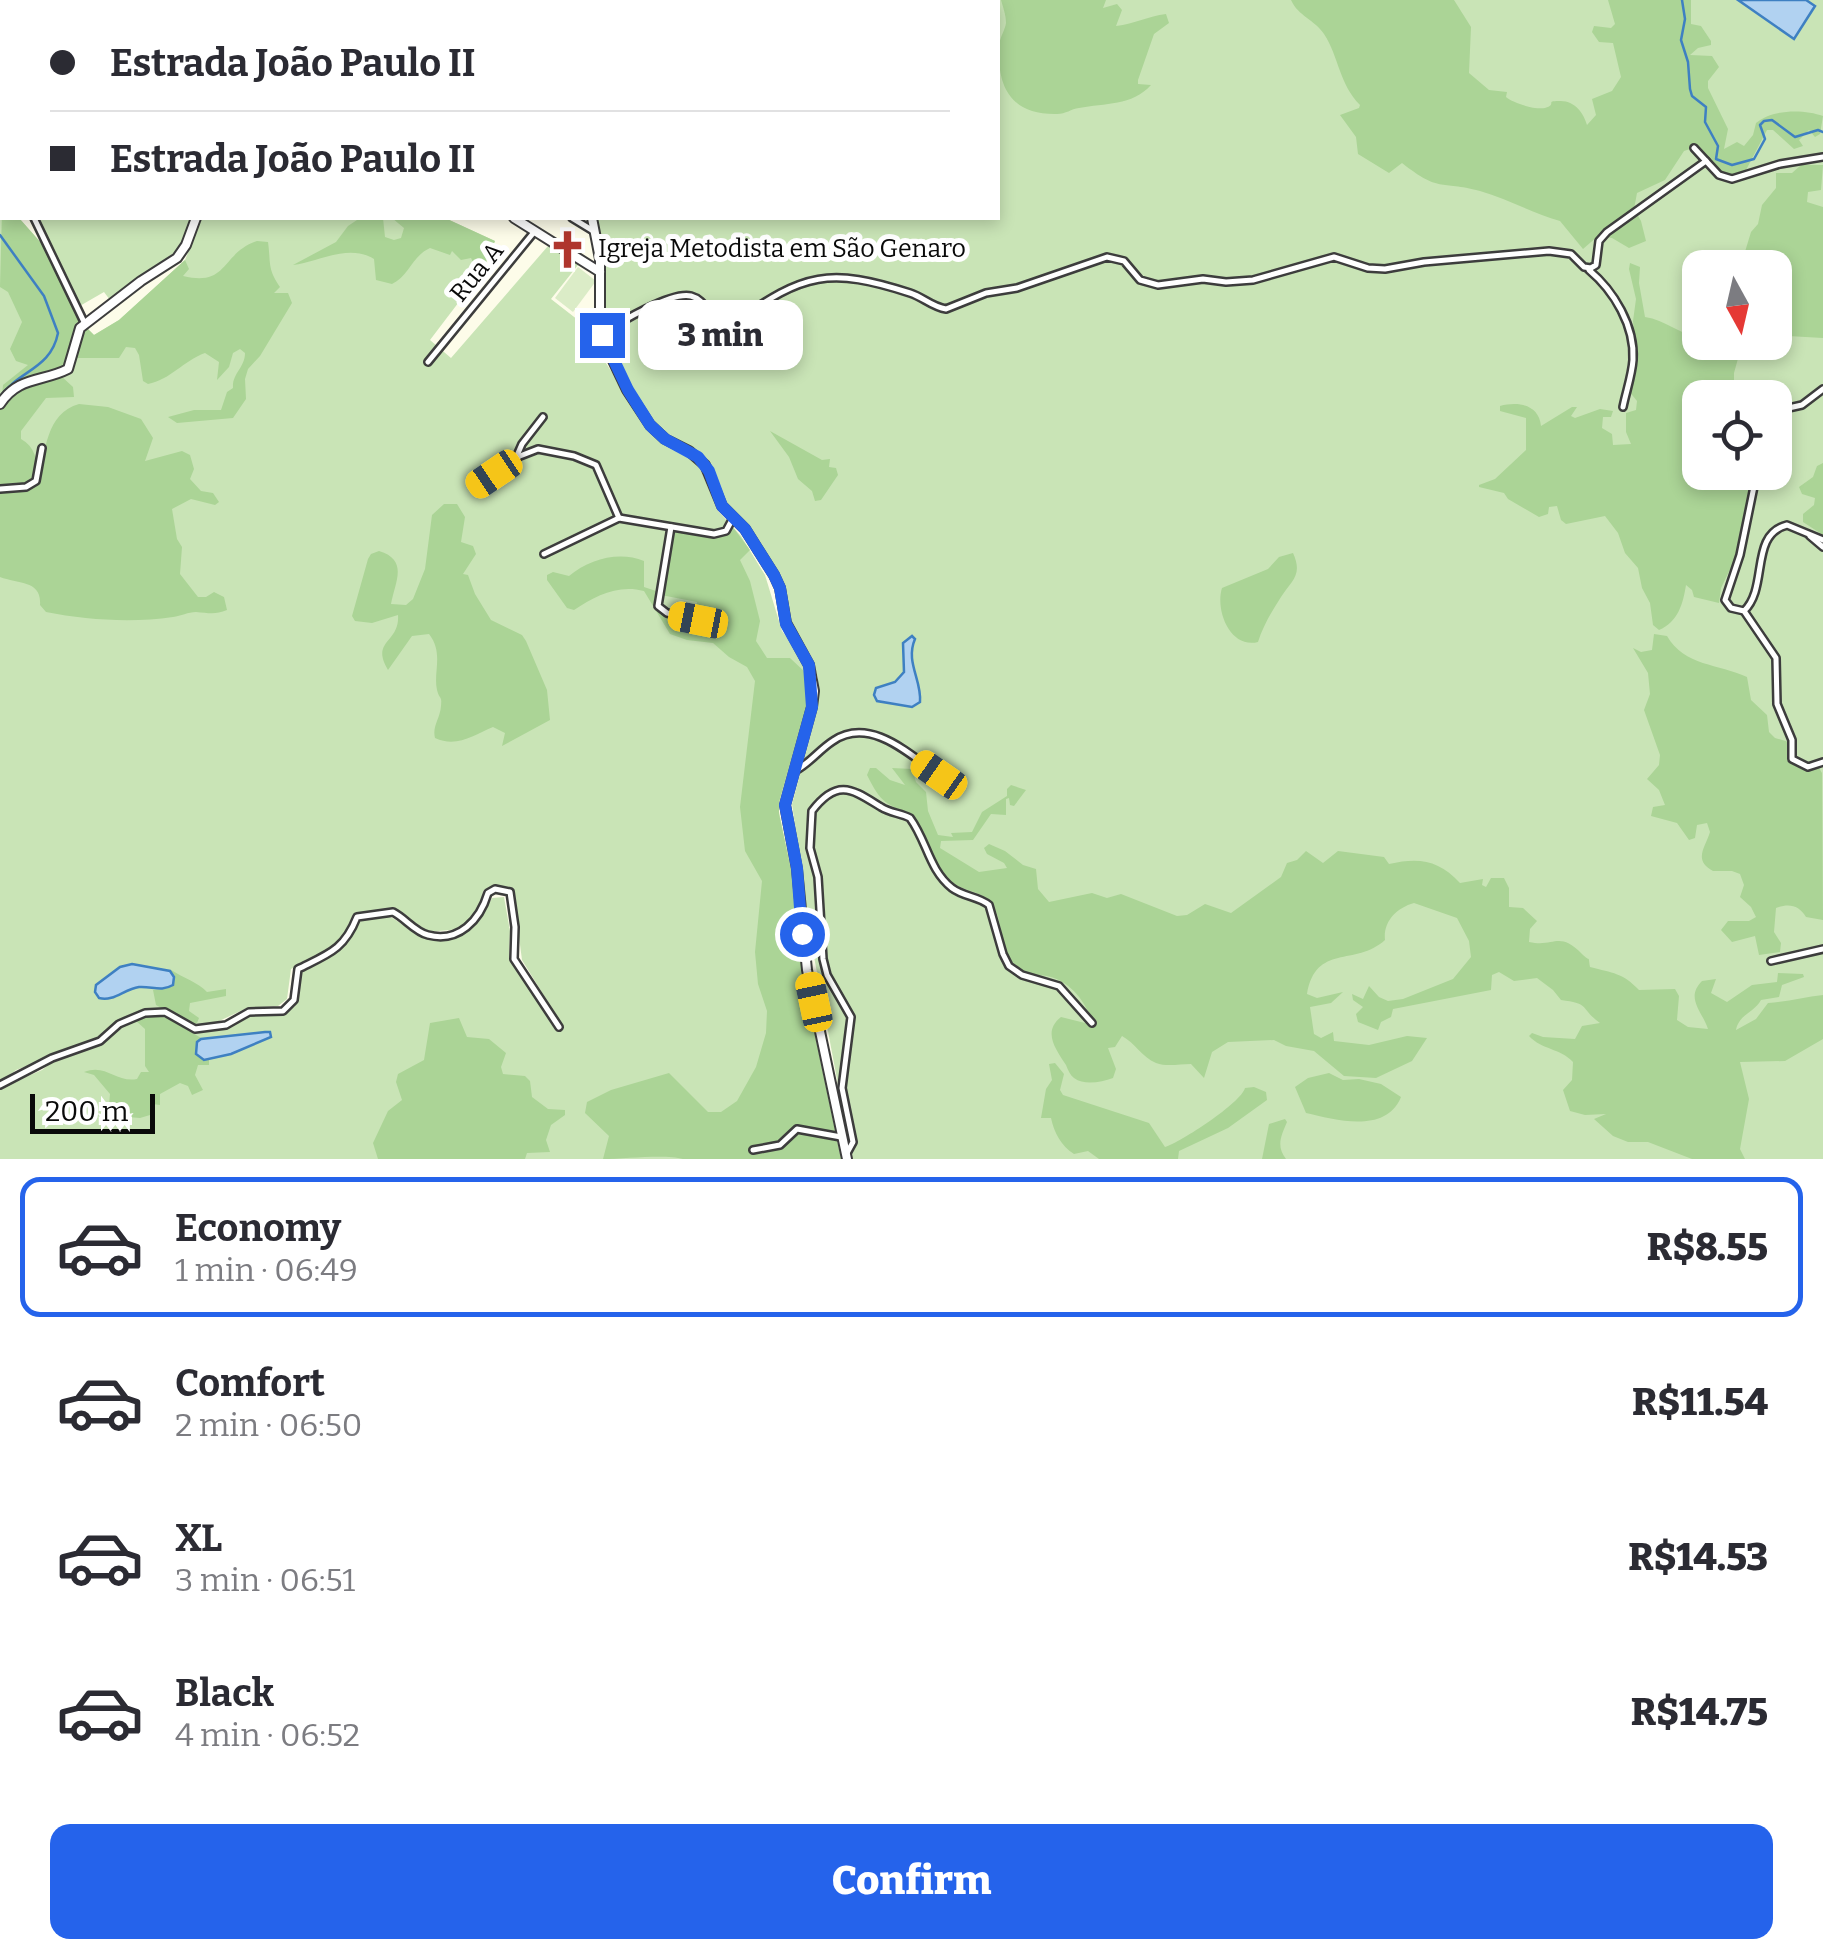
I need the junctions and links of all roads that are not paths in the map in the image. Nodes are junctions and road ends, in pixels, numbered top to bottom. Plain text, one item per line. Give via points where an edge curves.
1 (1694, 148) dead end
2 (1823, 157) edge
3 (1706, 161) junction
4 (35, 220) edge
5 (195, 220) edge
6 (517, 220) edge
7 (575, 220) edge
8 (592, 220) edge
9 (535, 232) junction
10 (595, 232) junction
11 (1586, 268) junction
12 (600, 272) junction
13 (88, 321) junction
14 (602, 335) junction
15 (428, 362) dead end
16 (1823, 389) edge
17 (0, 404) edge
18 (1623, 407) dead end
19 (1792, 407) edge
20 (543, 417) dead end
21 (42, 448) dead end
22 (515, 460) junction
23 (474, 487) dead end
24 (0, 490) edge
25 (1753, 490) edge
26 (619, 518) junction
27 (733, 518) junction
28 (671, 527) junction
29 (1823, 544) edge
30 (544, 554) dead end
31 (1744, 611) junction
32 (698, 620) dead end
33 (1823, 762) edge
34 (792, 772) junction
35 (939, 775) dead end
36 (1823, 950) edge
37 (1771, 962) dead end
38 (1092, 1024) dead end
39 (558, 1027) dead end
40 (0, 1085) edge
41 (844, 1138) junction
42 (754, 1150) dead end
43 (847, 1156) edge

1 - 3 street
2 - 3 street via 1732,179
3 - 11 street via 1607,232 1595,267
4 - 13 street
5 - 13 street via 177,258
6 - 9 street
7 - 10 street
8 - 10 street
9 - 12 street
9 - 15 street, Rua A
10 - 12 street
11 - 14 street via 1561,252 1378,270 1334,257 1252,280 1158,286 1140,280 1124,261 1107,258 946,309 901,290 830,277 792,286 736,322 717,320 686,296
11 - 18 street via 1621,309 1629,332 1633,359
12 - 14 street
13 - 17 street via 76,336 68,369 34,378
14 - 27 street via 650,425 705,465
16 - 19 street
20 - 22 street
21 - 24 street via 36,481
22 - 23 street
22 - 26 street via 543,448 590,460
25 - 31 street via 1724,596 1731,608
26 - 28 street
26 - 30 street
27 - 28 street via 719,533
27 - 34 street via 774,575 786,624 809,665 812,707
28 - 32 street via 658,606
29 - 31 street via 1787,525 1778,528 1767,538 1758,586
31 - 33 street via 1776,658 1777,704 1792,759 1808,767
34 - 35 street via 835,740 860,732 893,744
34 - 41 street via 785,805 807,970
36 - 37 street
38 - 43 street via 1059,986 1010,966 989,905 944,880 910,818 851,789 829,796 812,810 810,848 824,964 851,1017 842,1088 852,1142
39 - 40 street via 514,959 511,895 495,889 459,933 426,935 393,912 357,918 329,955 298,969 294,1000 279,1012 249,1012 195,1029 166,1012 148,1012
41 - 42 street via 797,1129 776,1146
41 - 43 street

